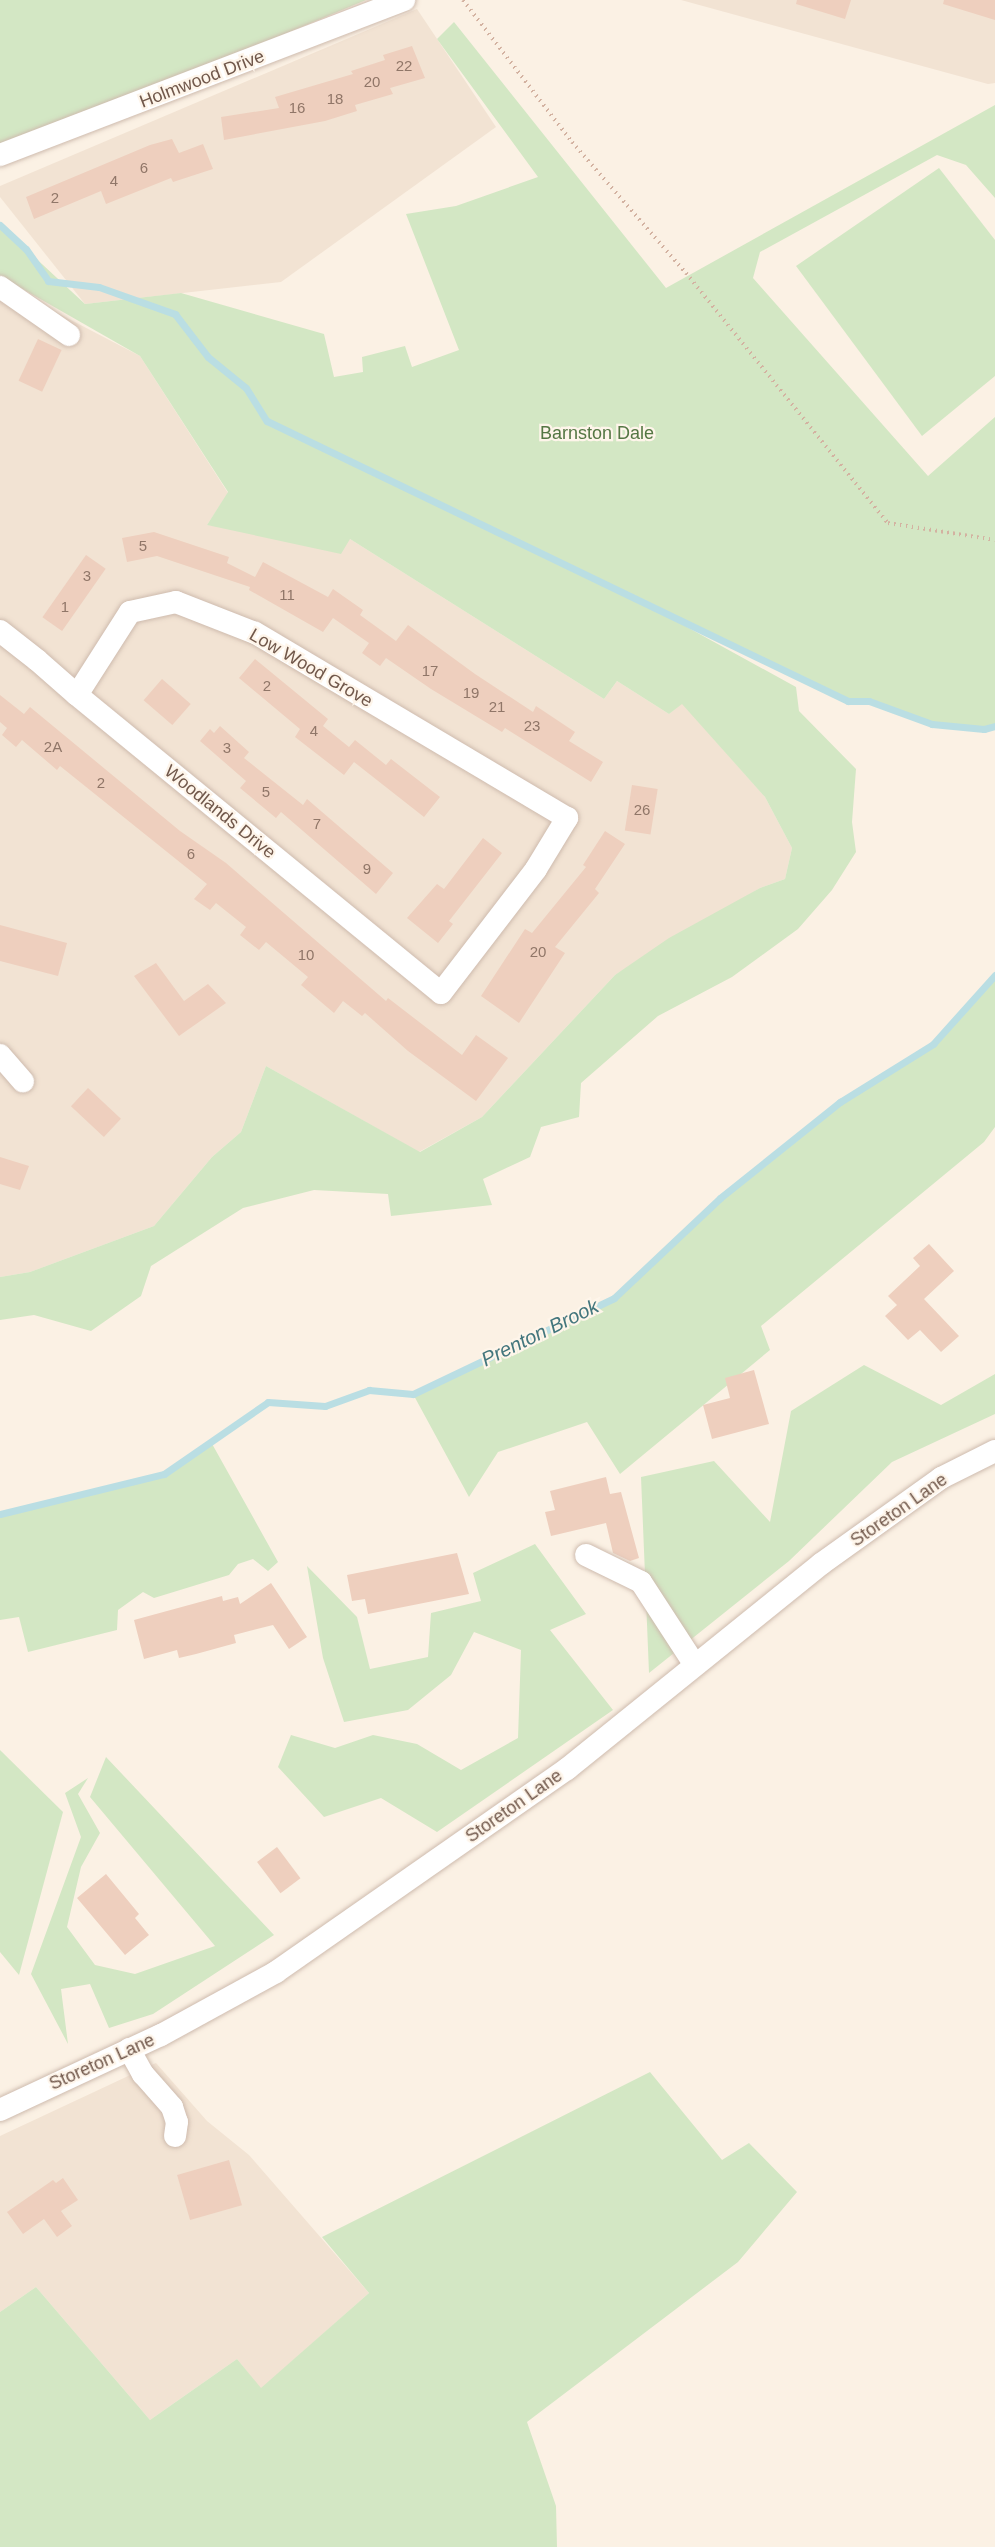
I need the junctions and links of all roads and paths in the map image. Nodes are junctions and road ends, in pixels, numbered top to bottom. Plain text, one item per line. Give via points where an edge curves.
1 (404, 0) edge
2 (463, 0) edge
3 (0, 155) edge
4 (0, 287) edge
5 (69, 335) dead end
6 (995, 540) edge
7 (0, 631) edge
8 (77, 695) junction
9 (441, 993) joint
10 (0, 1055) edge
11 (23, 1081) dead end
12 (995, 1451) edge
13 (586, 1556) dead end
14 (695, 1665) junction
15 (129, 2049) junction
16 (0, 2110) edge
17 (175, 2136) dead end

1 - 3 street, Holmwood Drive
2 - 6 path via 572,141 686,273 888,524
4 - 5 street
7 - 8 street, Woodlands Drive
8 - 9 street, Woodlands Drive
8 - 9 street, Low Wood Grove via 130,612 176,602 255,633 567,818 536,869
10 - 11 street
12 - 14 street, Storeton Lane via 941,1478 821,1564
13 - 14 street via 641,1582
14 - 15 street, Storeton Lane via 567,1769 276,1972
15 - 16 street, Storeton Lane
15 - 17 street via 142,2074 172,2107 177,2122

